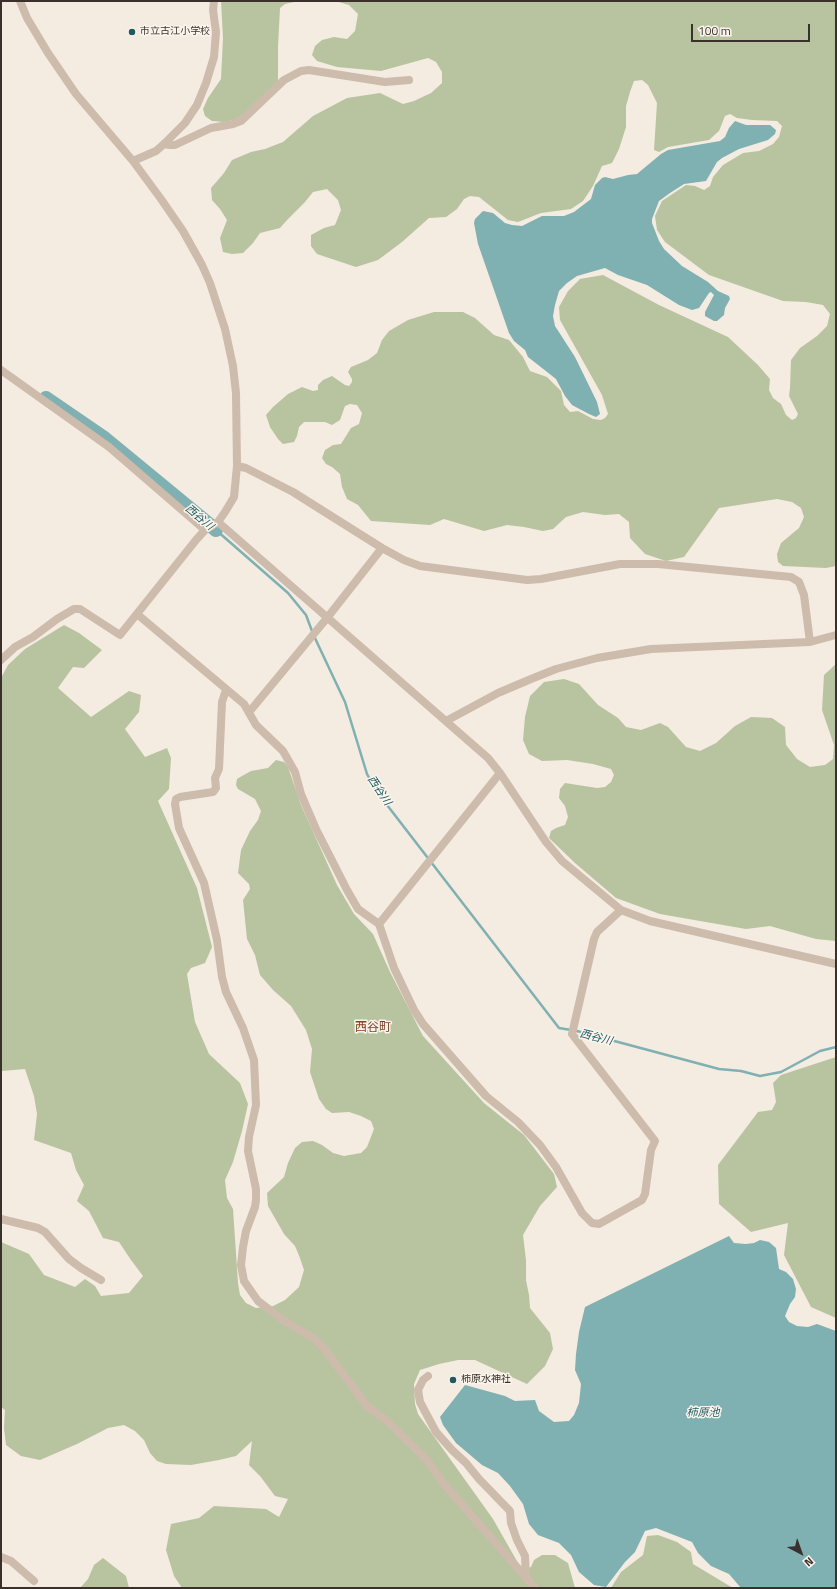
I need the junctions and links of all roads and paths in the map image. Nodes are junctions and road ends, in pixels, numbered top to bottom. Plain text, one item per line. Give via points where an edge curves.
1 (20, 1) edge
2 (214, 1) edge
3 (410, 80) dead end
4 (164, 144) junction
5 (133, 161) junction
6 (1, 370) edge
7 (237, 466) junction
8 (218, 522) junction
9 (205, 530) junction
10 (382, 548) junction
11 (137, 614) junction
12 (327, 618) junction
13 (836, 634) edge
14 (810, 642) junction
15 (1, 660) edge
16 (226, 690) junction
17 (250, 711) junction
18 (446, 721) junction
19 (500, 773) junction
20 (621, 910) junction
21 (379, 924) junction
22 (836, 964) edge
23 (1, 1219) edge
24 (101, 1280) dead end
25 (428, 1376) dead end
26 (1, 1557) edge
27 (526, 1578) junction
28 (34, 1581) dead end
29 (535, 1588) edge

1 - 5 street via 39,41 76,94
2 - 4 street via 214,57 206,83 197,105 185,123
3 - 4 street via 385,82 309,70 301,71 284,80 240,121 211,128 175,145
4 - 5 street via 156,151
5 - 7 street via 183,231 210,284 225,329 233,366
6 - 9 street via 108,447
7 - 8 street via 234,497
7 - 10 street via 293,492
8 - 9 street
8 - 12 street
9 - 11 street
10 - 12 street
10 - 14 street via 420,566 527,580 620,564 658,564 791,577 799,582 804,595
11 - 15 street via 120,635 80,609 74,609 15,647
11 - 16 street
12 - 17 street
12 - 18 street
13 - 14 street
14 - 18 street via 651,649 597,658 531,679 498,693
16 - 17 street
16 - 27 street via 222,702 216,788 213,792 180,797 174,804 179,828 206,889 226,992 243,1028 254,1060 256,1105 248,1151 256,1200 243,1247 241,1265 244,1281 258,1302 322,1346 367,1406 426,1459 444,1484
17 - 21 street via 256,725 283,751 295,772 316,829 358,909
18 - 19 street via 488,758
19 - 20 street via 546,842 562,860
19 - 21 street
20 - 21 street via 597,932 594,939 572,1031 655,1141 642,1200 599,1224 592,1223 582,1213 556,1167 540,1145 503,1108 486,1096 423,1024 394,968
20 - 22 street via 650,921
23 - 24 street via 45,1232 69,1259
25 - 27 street via 418,1390 420,1402 436,1432 510,1511 511,1523 525,1556
26 - 28 street via 11,1561
27 - 29 street

